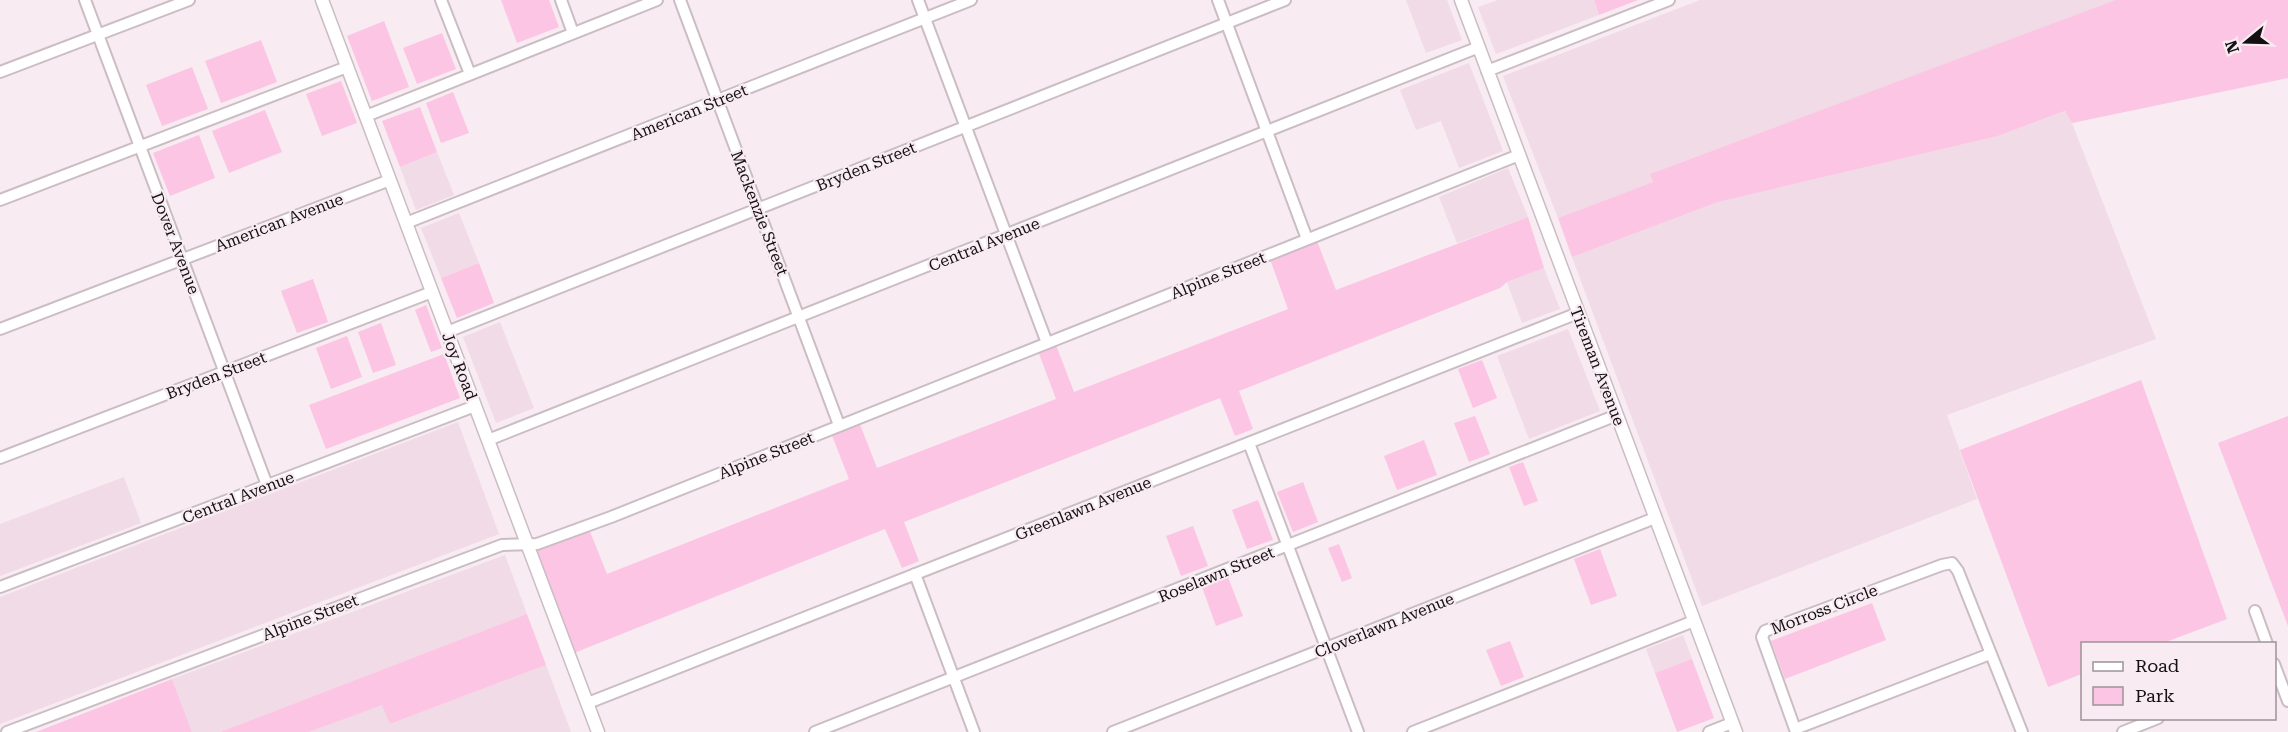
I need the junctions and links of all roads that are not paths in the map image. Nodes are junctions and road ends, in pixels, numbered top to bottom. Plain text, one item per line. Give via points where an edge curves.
1 (85, 0) edge
2 (189, 0) edge
3 (322, 0) edge
4 (441, 0) edge
5 (561, 0) edge
6 (657, 0) edge
7 (680, 0) edge
8 (918, 0) edge
9 (971, 0) edge
10 (1218, 0) edge
11 (1285, 0) edge
12 (1461, 0) edge
13 (1670, 0) edge
14 (925, 18) junction
15 (1227, 23) junction
16 (573, 33) junction
17 (98, 34) junction
18 (1479, 47) junction
19 (347, 67) junction
20 (1487, 70) junction
21 (0, 72) edge
22 (470, 74) junction
23 (717, 100) junction
24 (366, 116) junction
25 (966, 127) junction
26 (1267, 131) junction
27 (140, 147) junction
28 (1519, 155) junction
29 (390, 180) junction
30 (0, 201) edge
31 (758, 209) junction
32 (406, 223) junction
33 (1006, 235) junction
34 (1308, 239) junction
35 (182, 259) junction
36 (432, 292) junction
37 (1578, 312) junction
38 (799, 317) junction
39 (0, 329) edge
40 (447, 332) junction
41 (1047, 343) junction
42 (225, 372) junction
43 (475, 406) junction
44 (1617, 415) junction
45 (839, 425) junction
46 (488, 440) junction
47 (1249, 442) junction
48 (0, 458) edge
49 (267, 485) junction
50 (1655, 518) junction
51 (527, 543) junction
52 (1287, 545) junction
53 (915, 574) junction
54 (0, 587) edge
55 (2254, 611) dead end
56 (1694, 621) junction
57 (2266, 642) edge
58 (1326, 648) junction
59 (1990, 654) junction
60 (2276, 670) edge
61 (953, 677) junction
62 (2288, 701) edge
63 (588, 704) junction
64 (2153, 720) edge
65 (1734, 727) edge
66 (7, 732) edge
67 (598, 732) edge
68 (815, 732) edge
69 (974, 732) edge
70 (1113, 732) edge
71 (1358, 732) edge
72 (1413, 732) edge
73 (1709, 732) edge
74 (2022, 732) edge
75 (2122, 732) edge

1 - 17 street, Dover Avenue
2 - 17 street
3 - 19 street, Joy Road
4 - 22 street
5 - 16 street
6 - 16 street
7 - 23 street, Mackenzie Street
8 - 14 street
9 - 14 street, American Street
10 - 15 street
11 - 15 street, Bryden Street
12 - 18 street, Tireman Avenue
13 - 20 street
14 - 23 street, American Street
14 - 25 street
15 - 25 street, Bryden Street
15 - 26 street
16 - 22 street
17 - 21 street
17 - 27 street, Dover Avenue
18 - 20 street, Tireman Avenue
18 - 26 street, Central Avenue
19 - 24 street, Joy Road
19 - 27 street
20 - 28 street, Tireman Avenue
22 - 24 street
23 - 31 street, Mackenzie Street
23 - 32 street, American Street
24 - 29 street, Joy Road
25 - 31 street, Bryden Street
25 - 33 street
26 - 33 street, Central Avenue
26 - 34 street
27 - 30 street
27 - 35 street, Dover Avenue
28 - 34 street, Alpine Street
28 - 37 street, Tireman Avenue
29 - 32 street, Joy Road
29 - 35 street, American Avenue
31 - 38 street, Mackenzie Street
31 - 40 street, Bryden Street
32 - 36 street, Joy Road
33 - 38 street, Central Avenue
33 - 41 street
34 - 41 street, Alpine Street
35 - 39 street, American Avenue
35 - 42 street, Dover Avenue
36 - 40 street, Joy Road
36 - 42 street, Bryden Street
37 - 44 street, Tireman Avenue
37 - 47 street, Greenlawn Avenue
38 - 45 street, Mackenzie Street
38 - 46 street, Central Avenue
40 - 43 street, Joy Road
41 - 45 street, Alpine Street
42 - 48 street, Bryden Street
42 - 49 street, Dover Avenue
43 - 46 street, Joy Road
43 - 49 street, Central Avenue
44 - 50 street, Tireman Avenue
44 - 52 street, Roselawn Street
45 - 51 street, Alpine Street via 611,517 537,544
46 - 51 street, Joy Road
47 - 52 street
47 - 53 street, Greenlawn Avenue
49 - 54 street, Central Avenue
50 - 56 street, Tireman Avenue
50 - 58 street, Cloverlawn Avenue
51 - 63 street, Joy Road
51 - 66 street, Alpine Street via 502,545
52 - 58 street
52 - 61 street, Roselawn Street
53 - 61 street
53 - 63 street, Greenlawn Avenue
55 - 57 street
56 - 65 street, Tireman Avenue
56 - 72 street
58 - 70 street, Cloverlawn Avenue
58 - 71 street
59 - 59 street, Morross Circle via 1795,729 1761,637 1765,631 1952,563
59 - 74 street, Morross Circle
60 - 62 street
61 - 68 street, Roselawn Street
61 - 69 street
63 - 67 street, Joy Road
64 - 75 street
65 - 73 street

